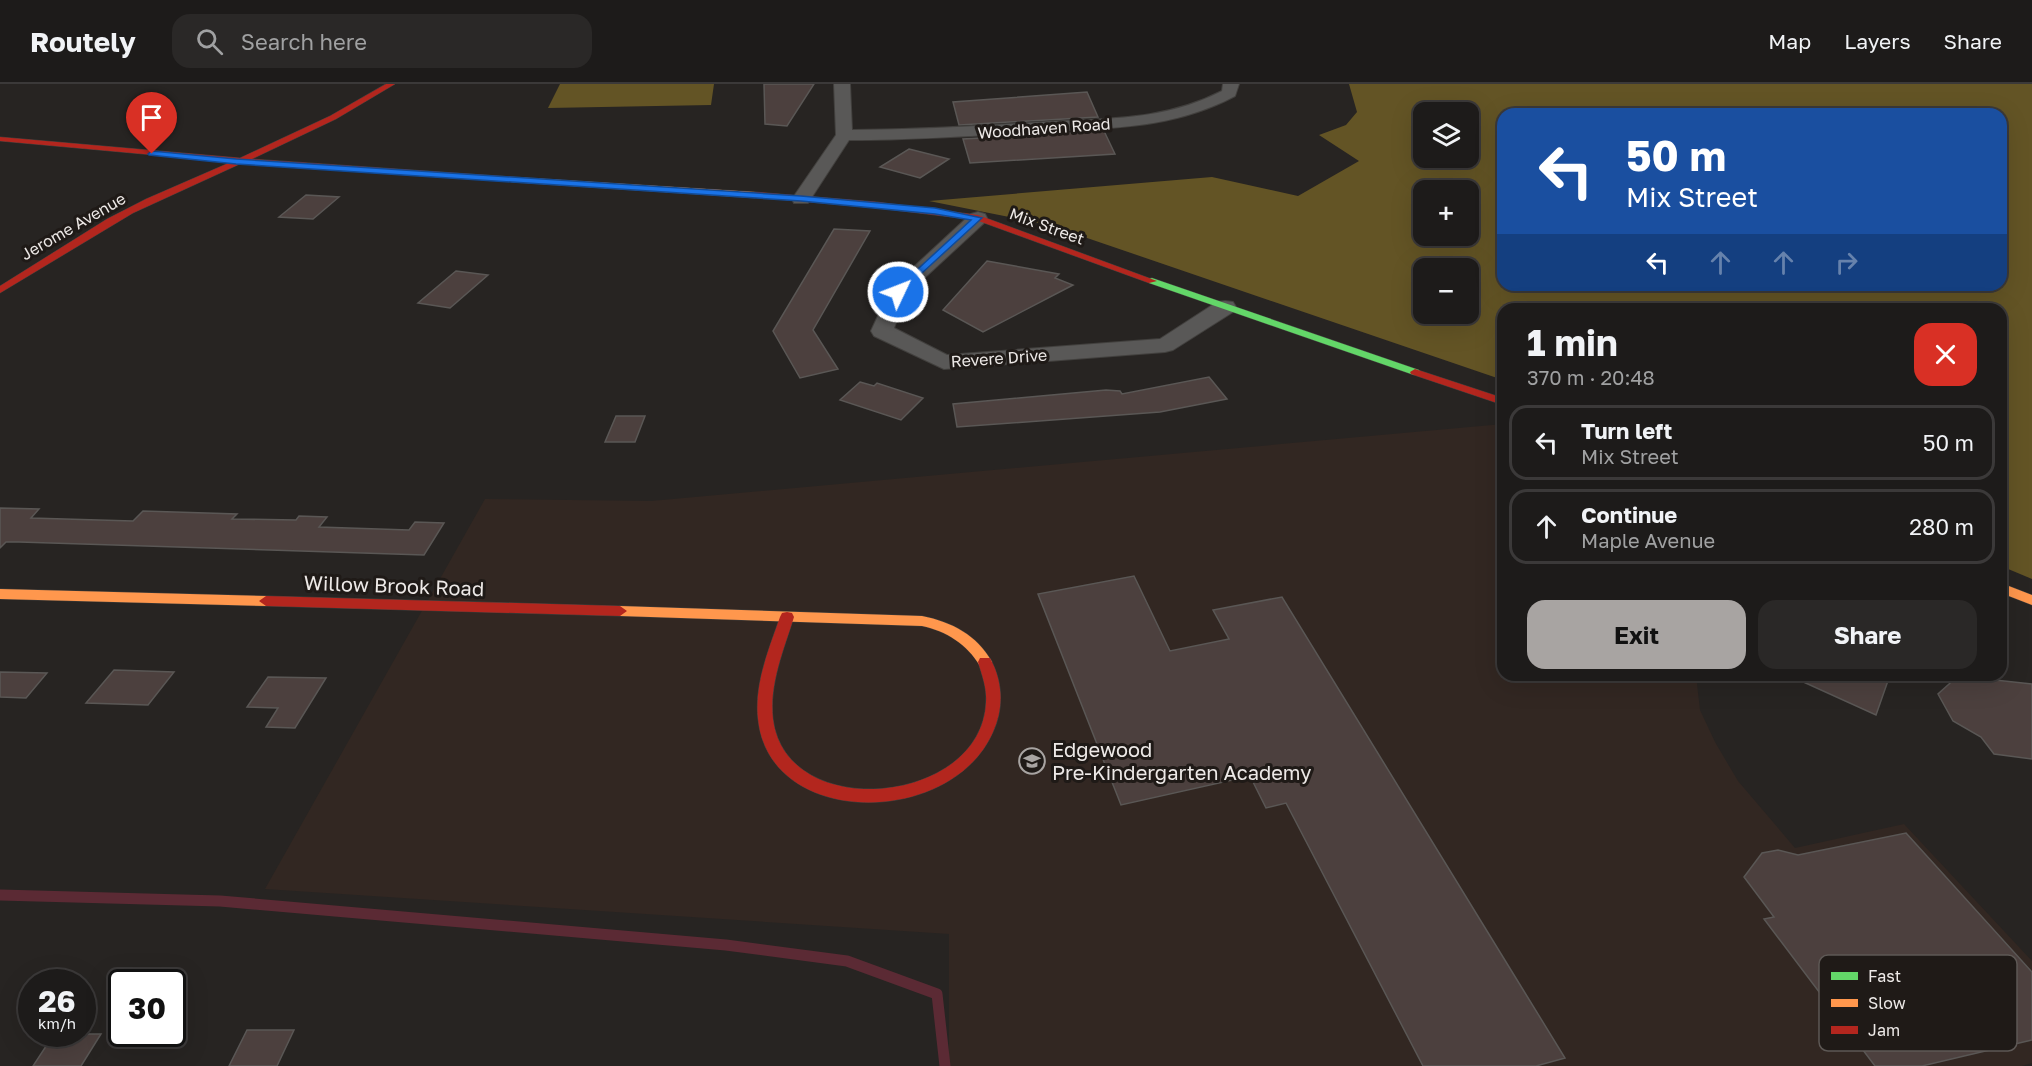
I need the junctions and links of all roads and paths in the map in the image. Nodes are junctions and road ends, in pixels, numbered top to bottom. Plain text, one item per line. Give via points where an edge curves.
1 (391, 84) edge
2 (842, 84) edge
3 (1231, 84) edge
4 (844, 135) junction
5 (0, 139) edge
6 (236, 162) junction
7 (801, 199) junction
8 (978, 218) junction
9 (0, 290) edge
10 (1225, 307) junction
11 (1497, 400) edge
12 (2007, 590) edge
13 (0, 594) edge
14 (2032, 600) edge
15 (787, 616) junction

1 - 6 main road, Jerome Avenue via 360,104
2 - 4 street
3 - 4 street, Woodhaven Road via 1229,93 1208,107 1179,116 1134,122 923,135
4 - 7 street
5 - 6 main road, Mix Street
6 - 7 main road, Mix Street
6 - 9 main road, Jerome Avenue via 101,226
7 - 8 main road, Mix Street
8 - 10 main road, Mix Street
8 - 10 street, Revere Drive via 898,292 882,331 944,362 1164,345
10 - 11 main road, Mix Street
12 - 14 main road
13 - 15 main road, Willow Brook Road
15 - 15 main road, Willow Brook Road via 932,622 958,634 989,666 997,690 995,714 984,741 962,765 932,784 896,795 857,796 820,788 797,776 779,759 764,720 766,697

